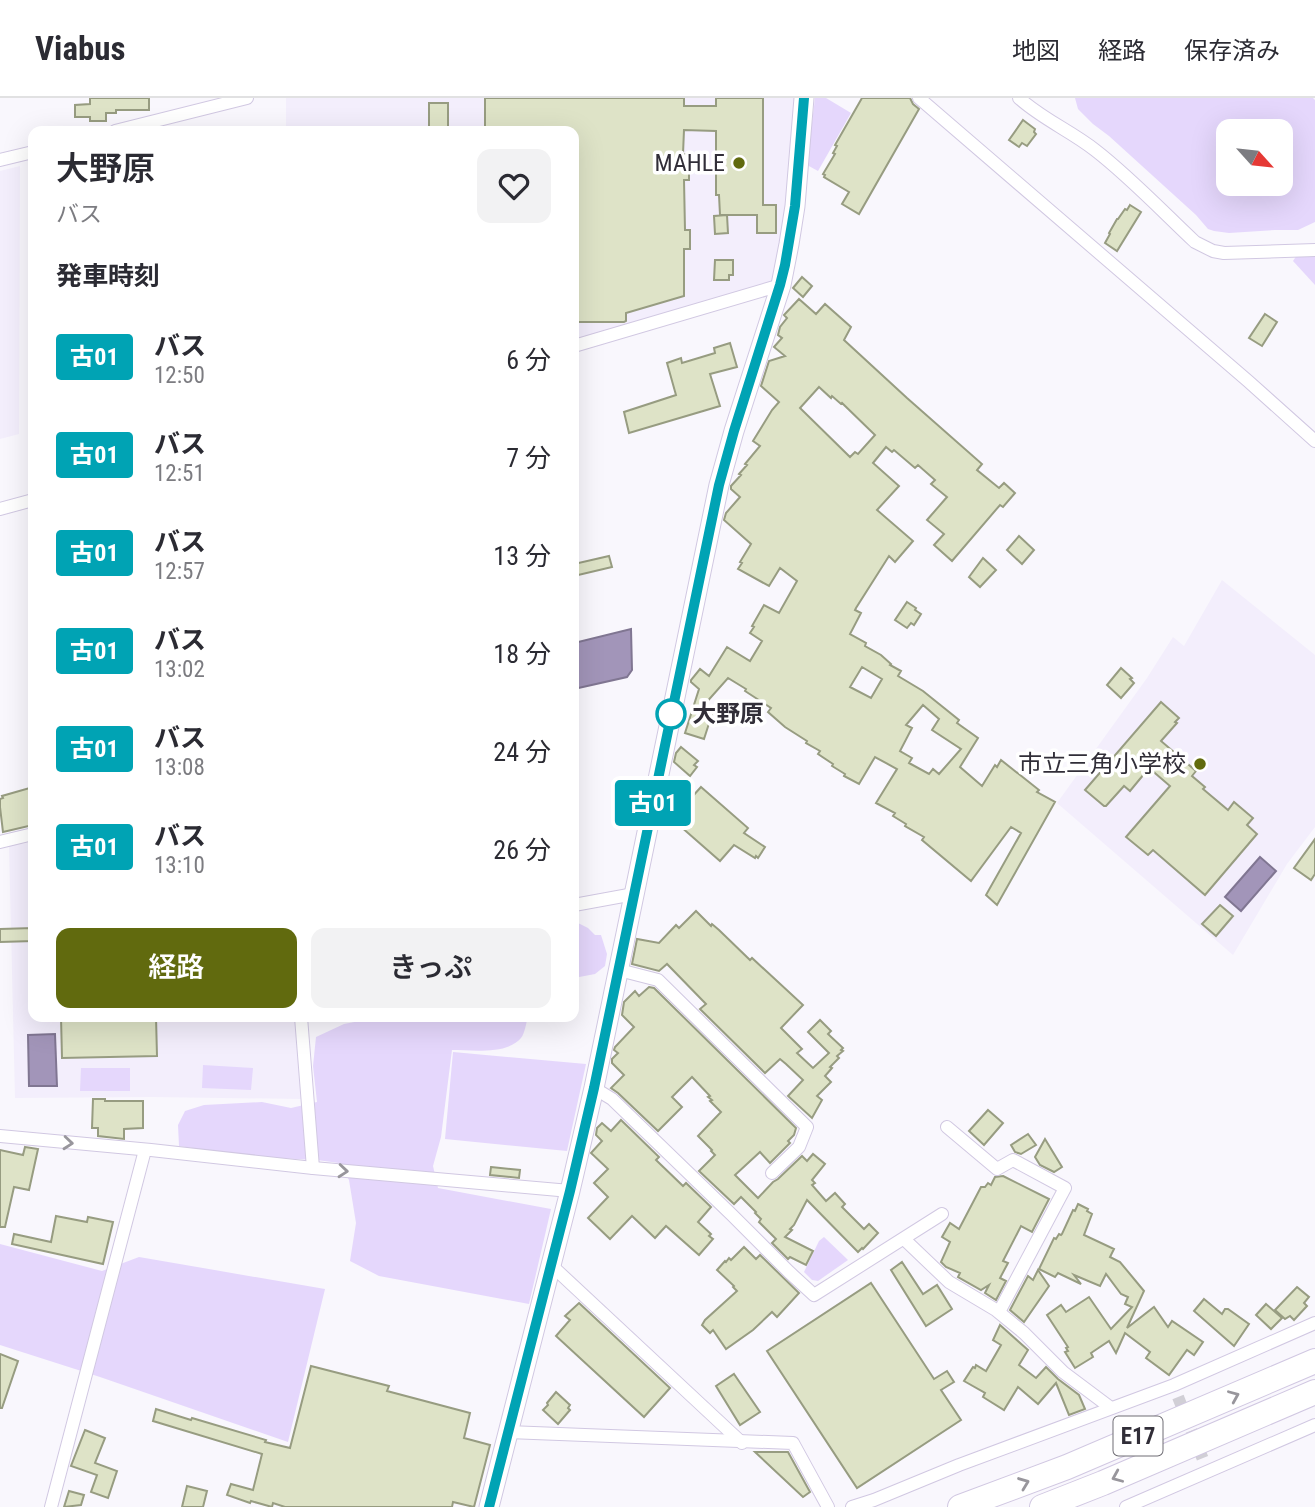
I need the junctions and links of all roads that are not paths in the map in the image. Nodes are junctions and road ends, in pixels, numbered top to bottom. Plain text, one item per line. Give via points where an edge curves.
1 (247, 98) edge
2 (804, 98) edge
3 (919, 98) edge
4 (1019, 98) edge
5 (135, 126) edge
6 (28, 153) edge
7 (0, 160) edge
8 (1315, 250) edge
9 (780, 285) junction
10 (579, 345) edge
11 (1315, 441) edge
12 (28, 501) edge
13 (0, 509) edge
14 (28, 835) edge
15 (0, 842) edge
16 (634, 894) junction
17 (579, 904) edge
18 (619, 970) junction
19 (301, 1022) edge
20 (594, 1088) junction
21 (947, 1127) dead end
22 (0, 1136) edge
23 (145, 1150) junction
24 (313, 1168) junction
25 (772, 1173) dead end
26 (570, 1191) junction
27 (942, 1214) dead end
28 (904, 1239) junction
29 (551, 1265) junction
30 (999, 1312) junction
31 (1315, 1323) edge
32 (1315, 1361) edge
33 (1315, 1392) edge
34 (1111, 1408) junction
35 (1315, 1425) edge
36 (508, 1432) junction
37 (742, 1443) junction
38 (876, 1503) edge
39 (51, 1507) edge
40 (489, 1507) edge
41 (828, 1507) edge
42 (852, 1507) edge
43 (960, 1507) edge
44 (1042, 1507) edge
45 (1126, 1507) edge

1 - 5 street
2 - 9 main road via 795,206
3 - 11 street
4 - 8 street via 1104,157 1204,247 1224,253
6 - 7 street
9 - 10 street
9 - 16 main road via 719,485
12 - 13 street
14 - 15 street
16 - 17 street
16 - 18 main road
18 - 20 main road
18 - 25 street via 658,980 807,1127 799,1147
19 - 24 street
20 - 26 main road
20 - 28 street via 612,1100 814,1295
21 - 30 street via 997,1169 1013,1160 1065,1188
22 -> 23 street
23 - 24 street
23 - 39 street
24 -> 26 street
26 - 29 main road
27 - 28 street
28 - 30 street via 948,1282
29 - 36 main road
29 - 37 street
30 - 34 street via 1063,1372
31 - 34 street via 1176,1391
43 -> 32 highway, E17
33 -> 44 highway, E17
34 - 38 street via 972,1460
35 - 45 street via 1206,1467
36 - 37 street
36 - 40 main road
37 - 41 street via 793,1443
38 - 42 street

